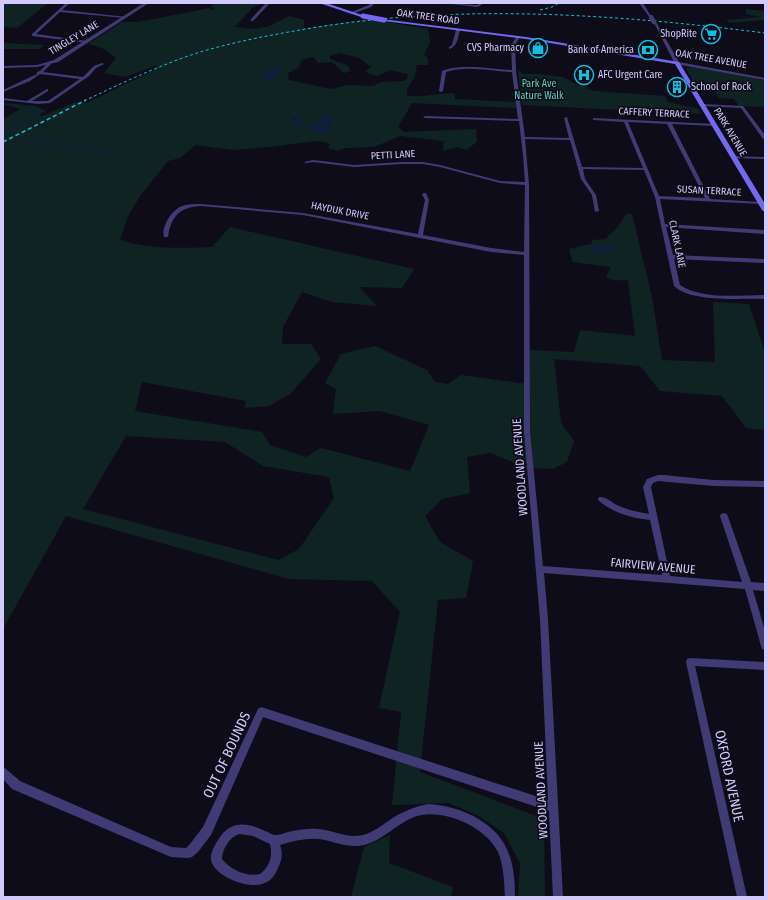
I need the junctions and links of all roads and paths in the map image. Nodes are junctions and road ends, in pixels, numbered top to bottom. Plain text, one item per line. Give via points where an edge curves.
1 (68, 3) edge
2 (148, 3) edge
3 (268, 3) edge
4 (322, 3) edge
5 (373, 3) edge
6 (445, 3) edge
7 (482, 3) edge
8 (641, 3) edge
9 (61, 11) junction
10 (351, 13) junction
11 (125, 17) junction
12 (252, 20) dead end
13 (458, 30) junction
14 (514, 37) junction
15 (87, 42) junction
16 (450, 48) dead end
17 (677, 63) junction
18 (48, 64) junction
19 (102, 64) dead end
20 (3, 67) edge
21 (514, 71) junction
22 (38, 74) junction
23 (83, 78) junction
24 (765, 79) edge
25 (47, 90) dead end
26 (3, 91) edge
27 (441, 91) dead end
28 (3, 99) edge
29 (11, 100) junction
30 (28, 102) junction
31 (3, 105) edge
32 (703, 105) junction
33 (425, 117) dead end
34 (566, 118) dead end
35 (594, 119) dead end
36 (521, 120) junction
37 (626, 120) junction
38 (669, 123) junction
39 (714, 125) junction
40 (523, 138) junction
41 (765, 138) edge
42 (571, 139) junction
43 (733, 156) junction
44 (765, 158) edge
45 (306, 162) dead end
46 (580, 168) junction
47 (644, 169) junction
48 (527, 184) junction
49 (424, 194) dead end
50 (657, 197) junction
51 (708, 200) junction
52 (761, 203) junction
53 (765, 210) edge
54 (597, 211) dead end
55 (664, 225) junction
56 (765, 232) edge
57 (166, 236) dead end
58 (420, 236) junction
59 (527, 254) junction
60 (671, 257) junction
61 (765, 261) edge
62 (765, 297) edge
63 (765, 484) edge
64 (602, 499) dead end
65 (724, 516) dead end
66 (653, 517) junction
67 (538, 569) junction
68 (667, 579) junction
69 (748, 586) junction
70 (765, 587) edge
71 (765, 646) edge
72 (765, 666) edge
73 (3, 772) edge
74 (553, 807) junction
75 (274, 841) junction
76 (510, 897) edge
77 (558, 897) edge
78 (742, 897) edge

1 - 9 street
2 - 11 street, TINGLEY LANE
3 - 12 street
4 - 10 main road, OAK TREE ROAD
5 - 10 street
6 - 7 street via 476,6
8 - 17 street, PARK AVENUE
9 - 11 street
9 - 15 street via 33,35
10 - 13 main road, OAK TREE ROAD, bridge
11 - 15 street, TINGLEY LANE
13 - 14 main road, OAK TREE ROAD
13 - 16 street via 454,45
14 - 17 main road, OAK TREE AVENUE
14 - 21 street, WOODLAND AVENUE
15 - 18 street, TINGLEY LANE
17 - 24 street, OAK TREE AVENUE
17 - 32 main road, PARK AVENUE
18 - 20 street, TINGLEY LANE
18 - 22 street via 47,68
19 - 23 street
21 - 27 street via 459,68 447,70 444,71
21 - 36 street, WOODLAND AVENUE
22 - 23 street
22 - 26 street
23 - 30 street via 51,101
25 - 30 street
28 - 29 street
29 - 30 street
29 - 31 street
32 - 39 main road, PARK AVENUE
32 - 41 street via 742,107
33 - 36 street
34 - 42 street
35 - 37 street, CAFFERY TERRACE
36 - 40 street, WOODLAND AVENUE
37 - 38 street, CAFFERY TERRACE
37 - 47 street, CLARK LANE
38 - 39 street, CAFFERY TERRACE
38 - 51 street
39 - 43 main road, PARK AVENUE
40 - 42 street
40 - 48 street, WOODLAND AVENUE
42 - 46 street
43 - 44 street
43 - 52 main road, PARK AVENUE
45 - 48 street, PETTI LANE via 354,166 423,163 500,182
46 - 47 street
46 - 54 street via 584,183 594,195
47 - 50 street, CLARK LANE
48 - 59 street, WOODLAND AVENUE
49 - 58 street via 427,200
50 - 51 street, SUSAN TERRACE
50 - 55 street, CLARK LANE
51 - 52 street, SUSAN TERRACE
52 - 53 main road, PARK AVENUE
55 - 56 street
55 - 60 street, CLARK LANE
57 - 58 street, HAYDUK DRIVE via 166,229 178,210 196,204 291,212
58 - 59 street, HAYDUK DRIVE via 491,250
59 - 67 street, WOODLAND AVENUE via 527,432
60 - 61 street
60 - 62 street, CLARK LANE via 675,283 686,292 698,295
63 - 66 street via 654,478 647,487
64 - 66 street via 608,505 624,512
65 - 69 street
66 - 68 street
67 - 68 street, FAIRVIEW AVENUE
67 - 74 street, WOODLAND AVENUE via 544,619
68 - 69 street, FAIRVIEW AVENUE
69 - 70 street, FAIRVIEW AVENUE
69 - 71 street
72 - 78 street, OXFORD AVENUE via 690,662
73 - 74 street, OUT OF BOUNDS via 16,785 172,852 188,853 207,831 261,712
74 - 77 street, WOODLAND AVENUE
75 - 75 street via 276,859 263,879 251,881 222,868 217,862 216,853 223,841 236,829 251,830
75 - 76 street via 307,834 353,841 364,840 407,815 420,811 449,812 477,824 497,842 508,869

